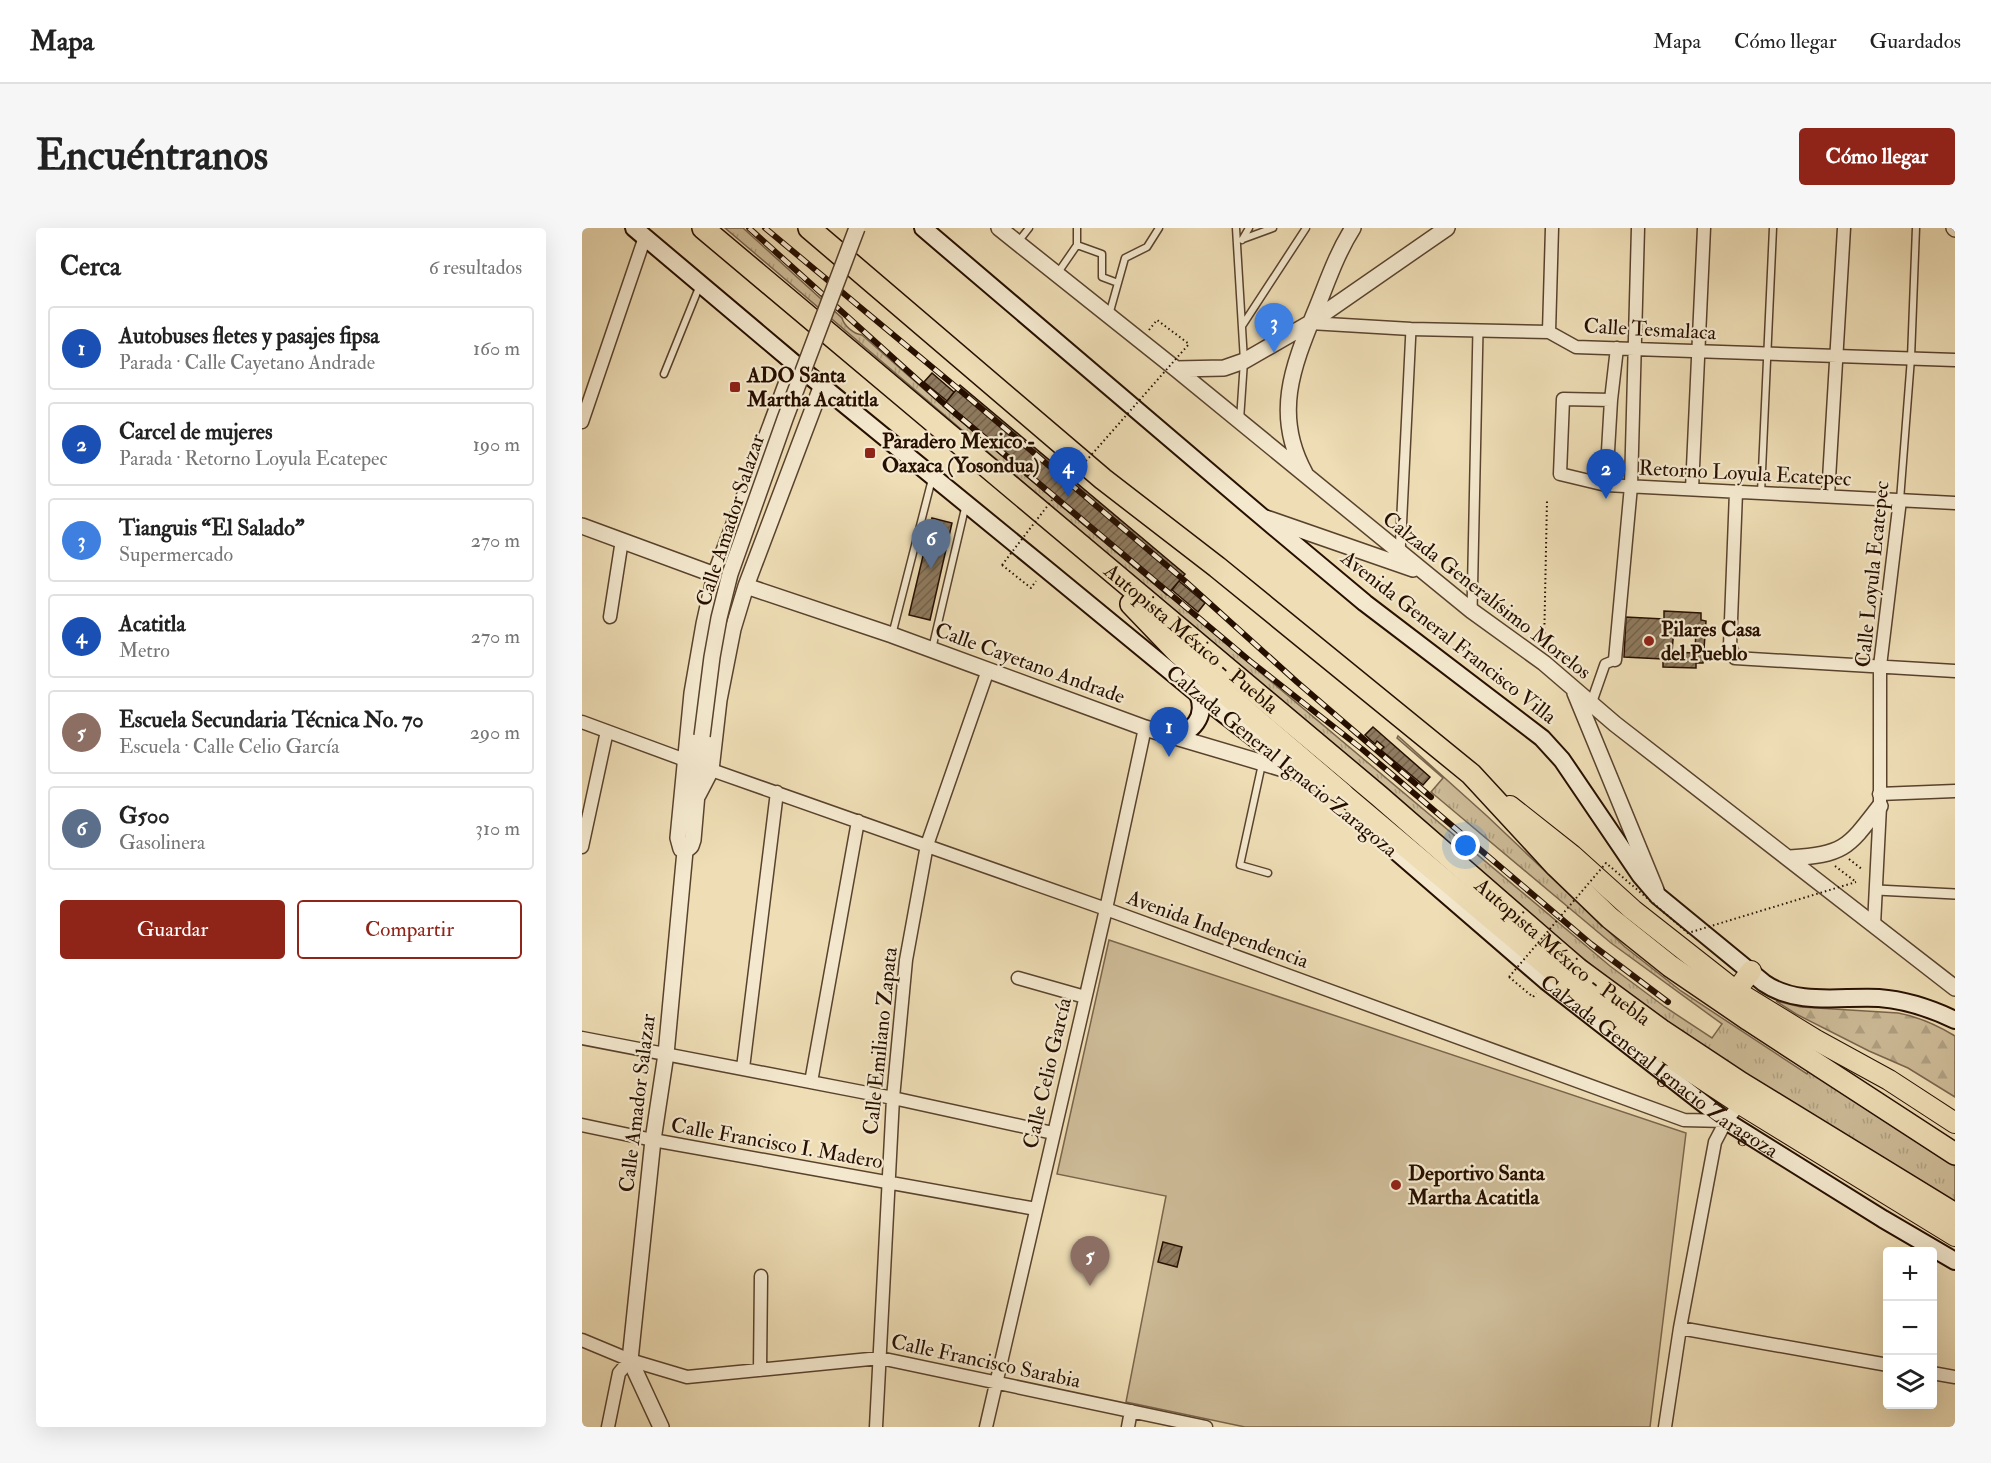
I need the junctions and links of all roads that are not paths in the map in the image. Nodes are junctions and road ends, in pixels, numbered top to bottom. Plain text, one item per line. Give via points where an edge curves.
1 (703, 228) edge
2 (809, 228) edge
3 (857, 228) edge
4 (923, 228) edge
5 (999, 228) edge
6 (1029, 228) edge
7 (1077, 228) edge
8 (1159, 228) edge
9 (1236, 228) edge
10 (1250, 228) edge
11 (1273, 228) edge
12 (1306, 228) edge
13 (1353, 228) edge
14 (1448, 228) edge
15 (1552, 228) edge
16 (1638, 228) edge
17 (1704, 228) edge
18 (1773, 228) edge
19 (1844, 228) edge
20 (1916, 228) edge
21 (639, 232) edge
22 (1243, 239) junction
23 (1017, 243) junction
24 (1077, 245) junction
25 (1237, 249) junction
26 (1057, 274) junction
27 (1118, 283) junction
28 (700, 284) junction
29 (1109, 316) junction
30 (1310, 323) junction
31 (1242, 327) junction
32 (1412, 329) junction
33 (1478, 330) junction
34 (1549, 332) junction
35 (1617, 348) junction
36 (1635, 349) junction
37 (1698, 351) junction
38 (1767, 353) junction
39 (1836, 356) junction
40 (1911, 358) junction
41 (1955, 360) edge
42 (1244, 361) junction
43 (794, 363) junction
44 (1176, 369) junction
45 (664, 374) dead end
46 (822, 385) junction
47 (1611, 400) junction
48 (1240, 421) junction
49 (582, 422) edge
50 (933, 476) junction
51 (1308, 478) junction
52 (1606, 485) junction
53 (1631, 486) junction
54 (1692, 489) junction
55 (1736, 492) junction
56 (1761, 493) junction
57 (1828, 496) junction
58 (1900, 500) junction
59 (966, 503) junction
60 (1955, 503) edge
61 (1261, 516) junction
62 (582, 526) edge
63 (1063, 531) junction
64 (622, 540) junction
65 (1400, 554) junction
66 (1425, 573) junction
67 (715, 575) junction
68 (746, 586) junction
69 (1472, 611) junction
70 (610, 617) dead end
71 (892, 635) junction
72 (932, 650) junction
73 (1615, 660) joint
74 (1880, 666) junction
75 (988, 670) junction
76 (1955, 671) edge
77 (1574, 688) junction
78 (1198, 694) junction
79 (1591, 704) junction
80 (582, 722) edge
81 (1145, 728) junction
82 (607, 731) junction
83 (1170, 735) junction
84 (1262, 763) junction
85 (698, 765) junction
86 (1302, 774) junction
87 (1471, 774) junction
88 (1955, 791) edge
89 (777, 792) junction
90 (1342, 794) junction
91 (1879, 800) junction
92 (858, 821) junction
93 (927, 845) junction
94 (582, 847) edge
95 (685, 851) junction
96 (1790, 858) junction
97 (1268, 873) dead end
98 (1877, 886) junction
99 (1955, 894) edge
100 (1658, 896) junction
101 (1106, 909) junction
102 (1875, 925) junction
103 (1750, 971) junction
104 (1018, 978) dead end
105 (1955, 988) edge
106 (1736, 991) junction
107 (1085, 998) junction
108 (1955, 1020) edge
109 (582, 1038) edge
110 (666, 1054) junction
111 (743, 1068) junction
112 (811, 1082) junction
113 (892, 1098) junction
114 (1740, 1104) junction
115 (1726, 1121) junction
116 (1955, 1123) edge
117 (582, 1125) edge
118 (1053, 1133) junction
119 (653, 1140) junction
120 (1955, 1154) edge
121 (888, 1183) junction
122 (1036, 1209) junction
123 (1955, 1214) edge
124 (1955, 1236) edge
125 (1955, 1261) edge
126 (761, 1276) dead end
127 (1680, 1328) junction
128 (582, 1340) edge
129 (880, 1358) junction
130 (630, 1360) junction
131 (1883, 1364) edge
132 (760, 1370) junction
133 (1937, 1374) edge
134 (1955, 1377) edge
135 (995, 1382) junction
136 (1131, 1411) junction
137 (608, 1427) edge
138 (661, 1427) edge
139 (876, 1427) edge
140 (986, 1427) edge
141 (1128, 1427) edge
142 (1206, 1427) edge
143 (1665, 1427) edge

1 - 63 highway
2 - 87 highway via 1103,479
3 - 85 street, Calle Amador Salazar, bridge via 730,574 712,657
4 - 61 main road, Avenida General Francisco Villa
5 - 23 street, Calzada Generalísimo Morelos
6 - 23 lane
7 - 24 lane
8 - 27 lane via 1147,247 1125,258
9 - 25 lane
10 - 22 lane
11 - 22 lane
12 - 31 lane
13 - 30 street via 1340,248
14 - 30 street
15 - 34 street
16 - 36 street
17 - 37 street
18 - 38 lane
19 - 39 street
20 - 40 lane, Calle Loyula Ecatepec
21 - 28 main road, Calzada General Ignacio Zaragoza
21 - 49 street
22 - 25 lane
23 - 26 street, Calzada Generalísimo Morelos
24 - 26 lane
24 - 27 lane via 1102,254 1102,277
25 - 31 lane
26 - 29 street, Calzada Generalísimo Morelos
27 - 29 lane
28 - 43 main road, Calzada General Ignacio Zaragoza
28 - 45 lane
29 - 44 street, Calzada Generalísimo Morelos
30 - 32 street, Calle Tesmalaca
30 - 42 street
30 - 51 street via 1292,370 1287,400 1294,449
31 - 42 lane
32 - 33 street, Calle Tesmalaca
32 - 65 street
33 - 34 street, Calle Tesmalaca
33 - 69 street
34 - 35 street, Calle Tesmalaca via 1576,347
35 - 36 street, Calle Tesmalaca
35 - 47 street
36 - 37 street, Calle Tesmalaca
36 - 53 street
37 - 38 street, Calle Tesmalaca
37 - 54 street
38 - 39 street, Calle Tesmalaca
38 - 56 lane
39 - 40 street, Calle Tesmalaca
39 - 57 street
40 - 41 street, Calle Tesmalaca
40 - 58 lane, Calle Loyula Ecatepec
42 - 44 street via 1224,368
42 - 48 lane
43 - 46 main road, Calzada General Ignacio Zaragoza
43 - 67 street, Calle Amador Salazar
44 - 48 street, Calzada Generalísimo Morelos
46 - 50 main road, Calzada General Ignacio Zaragoza
46 - 68 street, Calle Amador Salazar
47 - 52 street
47 - 52 street, Retorno Loyula Ecatepec via 1563,399 1560,474
48 - 51 street, Calzada Generalísimo Morelos
50 - 59 main road, Calzada General Ignacio Zaragoza
50 - 71 lane
51 - 65 street, Calzada Generalísimo Morelos
52 - 53 street, Retorno Loyula Ecatepec
53 - 54 street, Retorno Loyula Ecatepec
53 - 73 street
54 - 55 street, Retorno Loyula Ecatepec
55 - 56 street, Retorno Loyula Ecatepec
55 - 74 street via 1730,646 1735,658
56 - 57 street, Retorno Loyula Ecatepec
57 - 58 street, Retorno Loyula Ecatepec
58 - 60 street, Retorno Loyula Ecatepec
58 - 74 street, Calle Loyula Ecatepec
59 - 72 lane
59 - 78 main road, Calzada General Ignacio Zaragoza
61 - 66 street
61 - 100 main road, Avenida General Francisco Villa via 1365,603 1542,738 1562,760
62 - 64 street
63 - 90 highway via 1178,653
63 - 123 highway, Autopista México - Puebla via 1371,789 1578,969 1742,1083
64 - 67 street
64 - 70 street
65 - 66 street, Calzada Generalísimo Morelos
66 - 69 street, Calzada Generalísimo Morelos
67 - 85 street, Calle Amador Salazar via 692,693
68 - 71 street, Calle Cayetano Andrade
68 - 85 street, Calle Amador Salazar via 719,700
69 - 77 street, Calzada Generalísimo Morelos
71 - 72 street, Calle Cayetano Andrade
72 - 75 street, Calle Cayetano Andrade
73 - 79 street via 1605,664
74 - 76 street
74 - 91 street, Calle Loyula Ecatepec
75 - 81 street, Calle Cayetano Andrade
75 - 93 street, Calle Emiliano Zapata
77 - 79 street, Calzada Generalísimo Morelos
77 - 100 street
78 - 83 main road via 1201,712 1196,724 1185,733
78 - 86 main road, Calzada General Ignacio Zaragoza
79 - 96 street, Calzada Generalísimo Morelos
80 - 82 street, Avenida Independencia
81 - 83 street, Calle Cayetano Andrade
81 - 101 street, Calle Celio García
82 - 85 street, Avenida Independencia
82 - 94 street
83 - 84 street, Calle Cayetano Andrade
84 - 86 street, Calle Cayetano Andrade
84 - 97 lane via 1240,865
85 - 89 street, Avenida Independencia
85 - 95 street, Calle Amador Salazar via 693,840
85 - 95 street, Calle Amador Salazar via 682,794 678,838
86 - 90 highway, Calzada General Ignacio Zaragoza
86 - 115 main road, Calzada General Ignacio Zaragoza via 1546,981
87 - 106 highway
87 - 120 highway via 1564,874 1610,918 1670,966
88 - 91 street
89 - 92 street, Avenida Independencia
89 - 111 street
90 - 114 highway, Calzada General Ignacio Zaragoza via 1566,982 1637,1036
91 - 96 street via 1858,835 1843,848 1830,854
91 - 98 street, Calle Loyula Ecatepec
92 - 93 street, Avenida Independencia
92 - 112 street
93 - 101 street, Avenida Independencia
93 - 113 street, Calle Emiliano Zapata via 906,960
95 - 110 street, Calle Amador Salazar
96 - 102 street, Calzada Generalísimo Morelos
98 - 99 street
98 - 102 street, Calle Loyula Ecatepec
100 - 103 main road, Avenida General Francisco Villa
101 - 107 street, Calle Celio García
101 - 115 street, Avenida Independencia via 1684,1120
102 - 105 street, Calzada Generalísimo Morelos
103 - 106 highway
103 - 108 main road, Avenida General Francisco Villa via 1786,994 1908,1002
104 - 107 street
106 - 116 highway
107 - 118 street, Calle Celio García
109 - 110 street
110 - 111 street
110 - 119 street, Calle Amador Salazar
111 - 112 street
112 - 113 street
113 - 118 street
113 - 121 street, Calle Emiliano Zapata
114 - 115 street
114 - 124 highway, Calzada General Ignacio Zaragoza
115 - 125 main road, Calzada General Ignacio Zaragoza
115 - 127 street via 1715,1142
117 - 119 street, Calle Francisco I. Madero
118 - 122 street, Calle Celio García
119 - 121 street, Calle Francisco I. Madero
119 - 130 street, Calle Amador Salazar
121 - 122 street, Calle Francisco I. Madero
121 - 129 street, Calle Emiliano Zapata
122 - 135 street, Calle Celio García
126 - 132 street
127 - 131 street
127 - 143 street
128 - 130 street, Calle Francisco Sarabia
129 - 132 street, Calle Francisco Sarabia
129 - 135 street, Calle Francisco Sarabia
129 - 139 street, Calle Emiliano Zapata
130 - 132 street, Calle Francisco Sarabia via 687,1377
130 - 137 street via 619,1373
130 - 138 street
133 - 134 street
135 - 136 street, Calle Francisco Sarabia
135 - 140 street, Calle Celio García
136 - 141 street
136 - 142 street, Calle Francisco Sarabia

